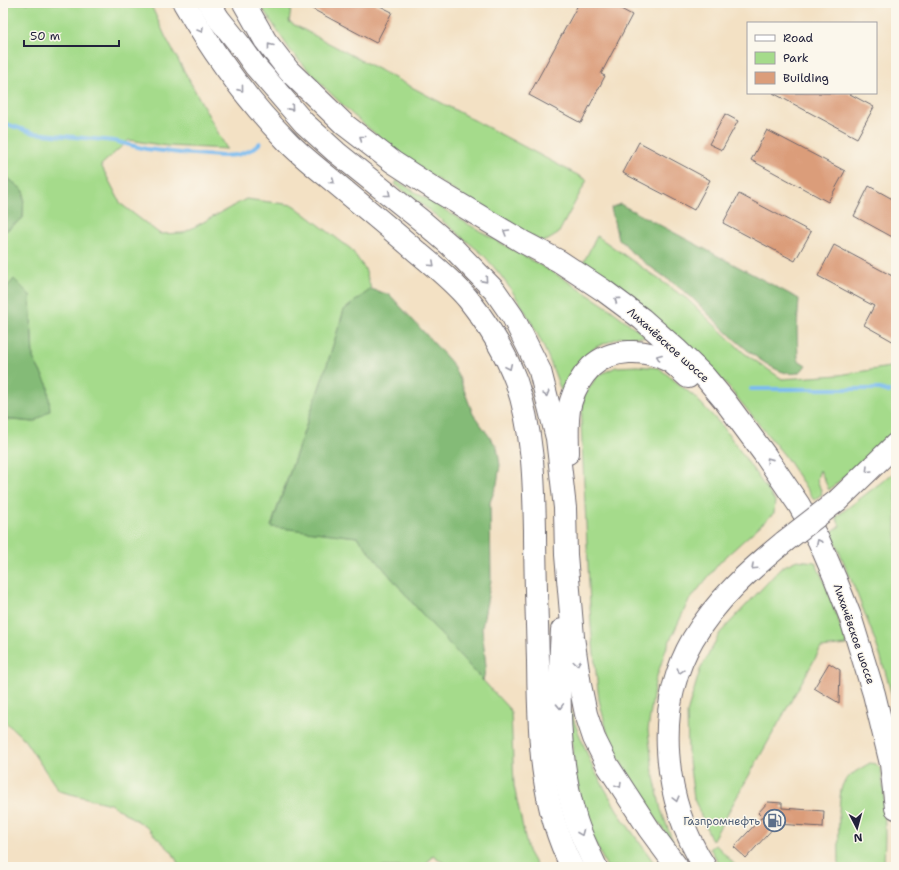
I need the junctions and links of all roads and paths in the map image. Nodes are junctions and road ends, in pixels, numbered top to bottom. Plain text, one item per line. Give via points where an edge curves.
1 (184, 3) edge
2 (209, 3) edge
3 (217, 3) edge
4 (244, 3) edge
5 (240, 45) junction
6 (751, 436) junction
7 (896, 444) edge
8 (566, 508) junction
9 (566, 555) junction
10 (896, 808) edge
11 (572, 867) edge
12 (596, 867) edge
13 (677, 867) edge
14 (705, 867) edge

1 -> 11 main road via 229,74 287,141 426,259 467,298 501,350 515,380 525,410 534,466 539,710 543,773 548,801
2 - 5 main road
3 - 5 main road
6 -> 4 main road, Лихачёвское шоссе via 705,377 642,319 559,261 516,238 405,170 345,125 289,71 265,40
5 -> 8 main road via 304,123 451,246 494,291 513,317 540,371 557,438
6 -> 8 main road via 669,361 651,354 636,352 622,352 606,357 592,366 581,379 571,402
10 -> 6 main road, Лихачёвское шоссе via 891,764 880,717 850,616 819,541 799,505
7 -> 14 main road, bridge via 838,500 784,542 732,589 710,613 683,660 671,704 668,760 672,786 686,832
8 - 9 main road
9 -> 12 main road via 559,682 561,740 576,821
9 -> 13 main road via 580,685 594,738 626,796

